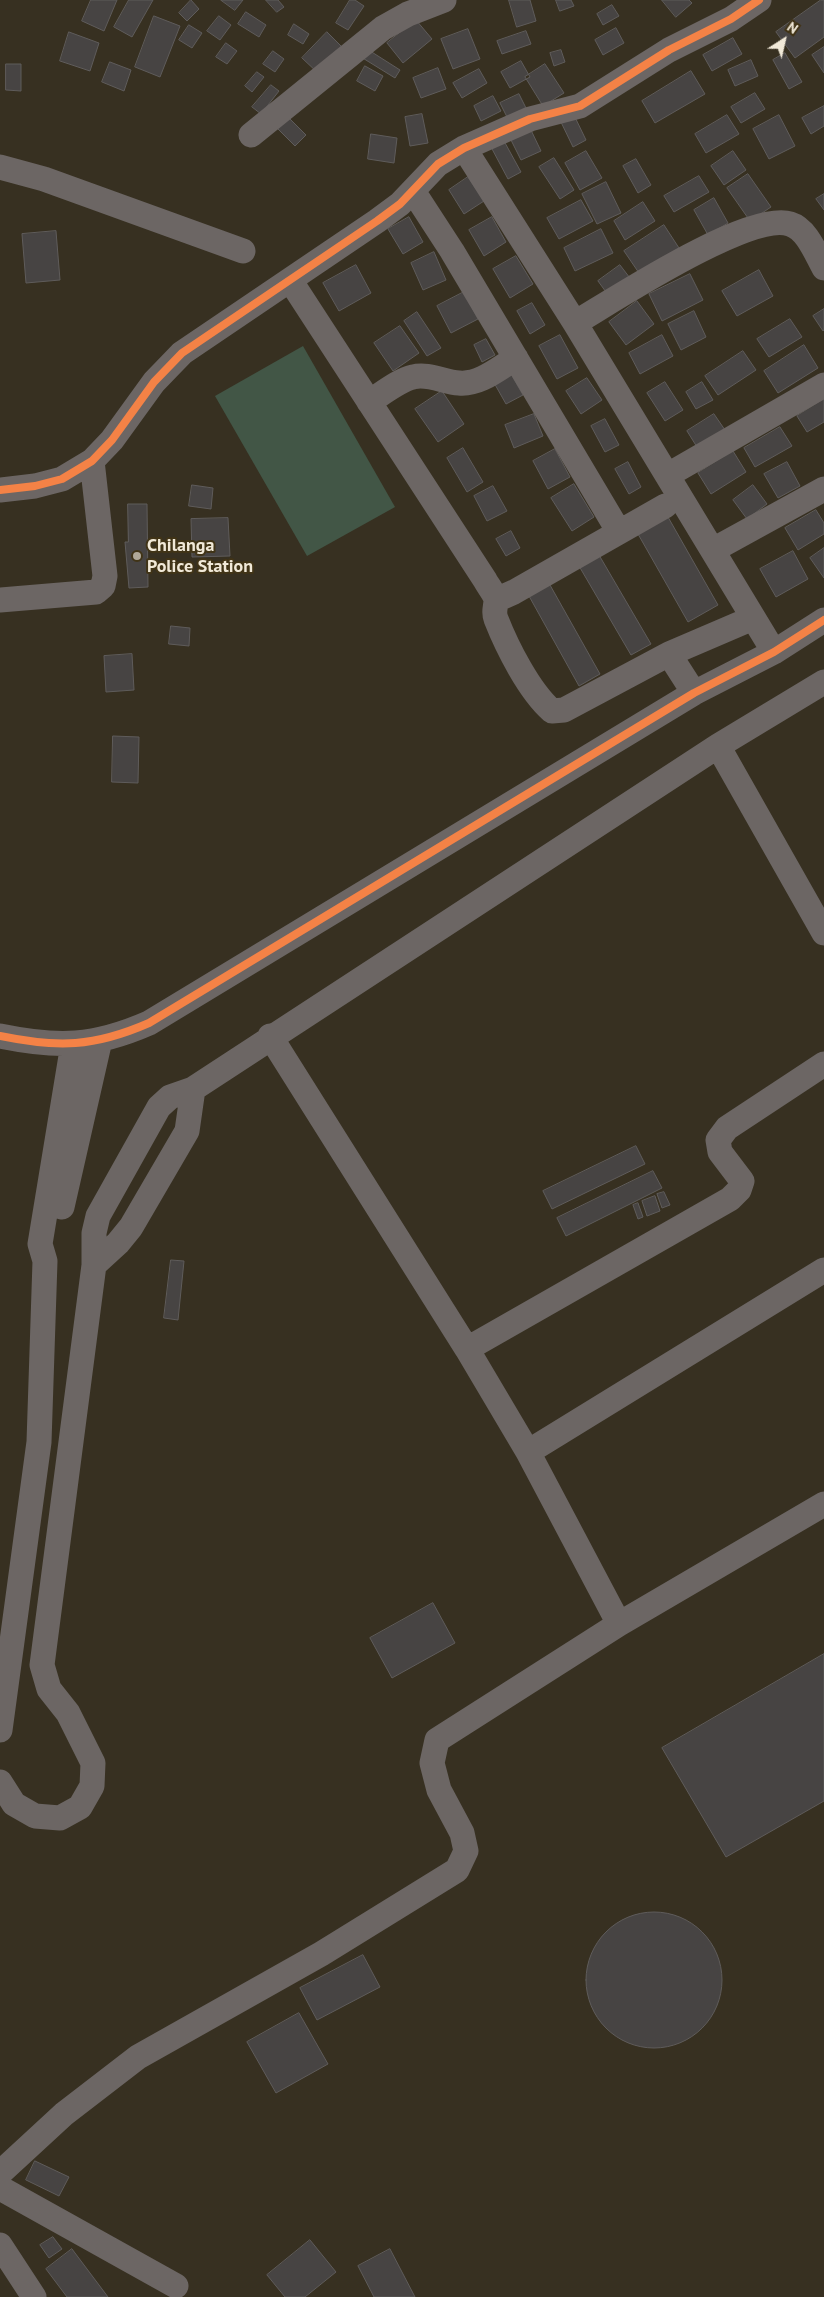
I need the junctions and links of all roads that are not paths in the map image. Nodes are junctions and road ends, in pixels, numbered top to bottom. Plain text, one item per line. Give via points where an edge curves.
1 (444, 0) edge
2 (759, 0) edge
3 (411, 7) edge
4 (251, 135) dead end
5 (464, 148) junction
6 (0, 167) edge
7 (413, 191) junction
8 (243, 251) dead end
9 (824, 268) edge
10 (290, 280) junction
11 (575, 323) junction
12 (516, 358) junction
13 (824, 385) edge
14 (369, 402) junction
15 (92, 461) junction
16 (668, 475) junction
17 (824, 489) edge
18 (0, 490) edge
19 (665, 506) dead end
20 (619, 532) junction
21 (713, 550) junction
22 (0, 600) edge
23 (496, 600) junction
24 (753, 618) junction
25 (824, 620) edge
26 (774, 652) junction
27 (669, 654) junction
28 (824, 682) edge
29 (694, 692) junction
30 (718, 746) junction
31 (824, 933) edge
32 (0, 1036) edge
33 (270, 1036) junction
34 (100, 1040) junction
35 (73, 1044) junction
36 (824, 1064) edge
37 (193, 1088) junction
38 (45, 1261) junction
39 (94, 1266) junction
40 (824, 1270) edge
41 (467, 1349) junction
42 (528, 1452) junction
43 (824, 1504) edge
44 (619, 1624) junction
45 (0, 1730) edge
46 (0, 1782) edge
47 (0, 2173) edge
48 (0, 2188) edge
49 (0, 2245) edge
50 (176, 2286) dead end
51 (34, 2297) edge

1 - 3 street
2 - 5 street via 731,19 669,50 580,106 530,119
3 - 4 street
5 - 7 street via 438,164
5 - 11 street
6 - 8 street via 44,179
7 - 10 street via 377,221
7 - 12 street
9 - 11 street via 801,230 780,222 720,240
10 - 14 street
10 - 15 street via 182,354 154,382 112,440
11 - 16 street
12 - 14 street via 472,382 412,377
12 - 20 street
13 - 16 street
14 - 23 street
15 - 18 street via 62,479
15 - 22 street via 105,576 103,586 96,592
16 - 21 street
17 - 21 street
19 - 20 street
20 - 23 street
21 - 24 street
23 - 27 street via 496,619 518,664 545,705 552,710 564,710
24 - 26 street
24 - 27 street
25 - 26 street
26 - 29 street
27 - 29 street
28 - 30 street
29 - 34 street via 149,1023
30 - 31 street
30 - 33 street
32 - 35 street
33 - 37 street
33 - 41 street
34 - 35 street
34 - 38 street via 53,1246
35 - 38 street via 40,1244
36 - 41 street via 726,1128 718,1140 720,1152 742,1180 739,1190 730,1199
37 - 39 street via 187,1131 131,1226
37 - 39 street via 170,1097 159,1107 98,1216 94,1233
38 - 45 street via 39,1442
39 - 46 street via 42,1665 49,1689 68,1713 93,1763 92,1786 80,1807 60,1818 36,1816 14,1804
40 - 42 street
41 - 42 street
42 - 44 street
43 - 44 street
44 - 47 street via 437,1740 432,1763 438,1790 462,1833 466,1850 457,1870 321,1954 138,2057 64,2114
48 - 50 street
49 - 51 street

